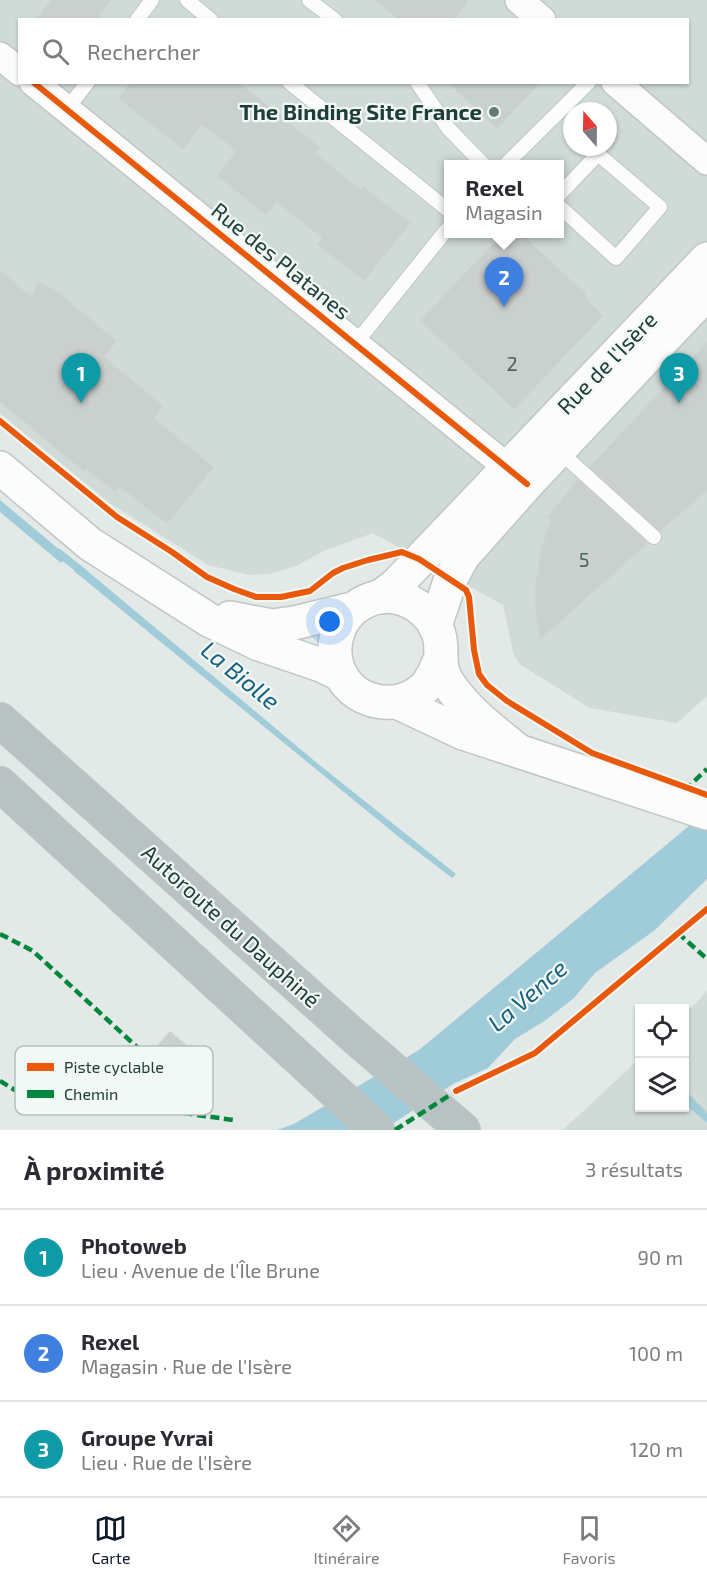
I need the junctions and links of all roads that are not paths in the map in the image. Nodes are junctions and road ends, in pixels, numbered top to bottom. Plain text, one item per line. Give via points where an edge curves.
1 (152, 0) edge
2 (188, 0) edge
3 (309, 0) edge
4 (519, 0) edge
5 (138, 18) edge
6 (209, 18) edge
7 (332, 18) edge
8 (540, 18) edge
9 (0, 56) edge
10 (18, 70) edge
11 (35, 84) edge
12 (86, 84) edge
13 (291, 84) edge
14 (418, 84) edge
15 (587, 84) edge
16 (617, 84) edge
17 (66, 110) junction
18 (478, 160) edge
19 (514, 160) edge
20 (707, 161) edge
21 (564, 190) edge
22 (444, 207) edge
23 (564, 211) edge
24 (444, 233) edge
25 (707, 259) edge
26 (707, 293) edge
27 (355, 344) junction
28 (549, 442) junction
29 (0, 468) edge
30 (517, 475) junction
31 (654, 537) dead end
32 (177, 600) junction
33 (366, 603) junction
34 (435, 626) junction
35 (440, 662) junction
36 (341, 675) junction
37 (397, 702) junction
38 (0, 720) edge
39 (516, 749) junction
40 (0, 784) edge
41 (701, 811) edge
42 (455, 1123) edge
43 (377, 1130) edge

1 - 5 lane
2 - 6 lane
3 - 7 lane
4 - 8 street
9 - 10 street
11 - 17 street, Rue des Platanes
12 - 17 lane
13 - 22 lane
14 - 18 lane via 448,128
15 - 19 lane
16 - 20 street
17 - 27 street, Rue des Platanes
21 - 23 lane via 598,154 660,207 616,258
24 - 27 lane
25 - 28 street, Rue de l'Isère
26 - 28 street, Rue de l'Isère
27 - 30 street, Rue des Platanes
28 - 30 street, Rue de l'Isère
28 - 31 lane
29 - 32 street via 90,544
30 - 33 street, Rue de l'Isère via 397,584
30 - 34 street, Rue de l'Isère via 451,578
32 - 33 street via 223,616 272,626
32 - 36 street via 259,644
33 - 34 street via 397,597 412,602 426,612
33 - 36 street via 343,621 337,633 334,647
34 - 35 street via 440,637
35 - 37 street via 424,688
35 - 39 street via 447,681 471,712
36 - 37 street via 354,690 371,700
37 - 39 street via 463,733
38 - 42 highway, Autoroute du Dauphiné
39 - 41 street
40 - 43 highway

